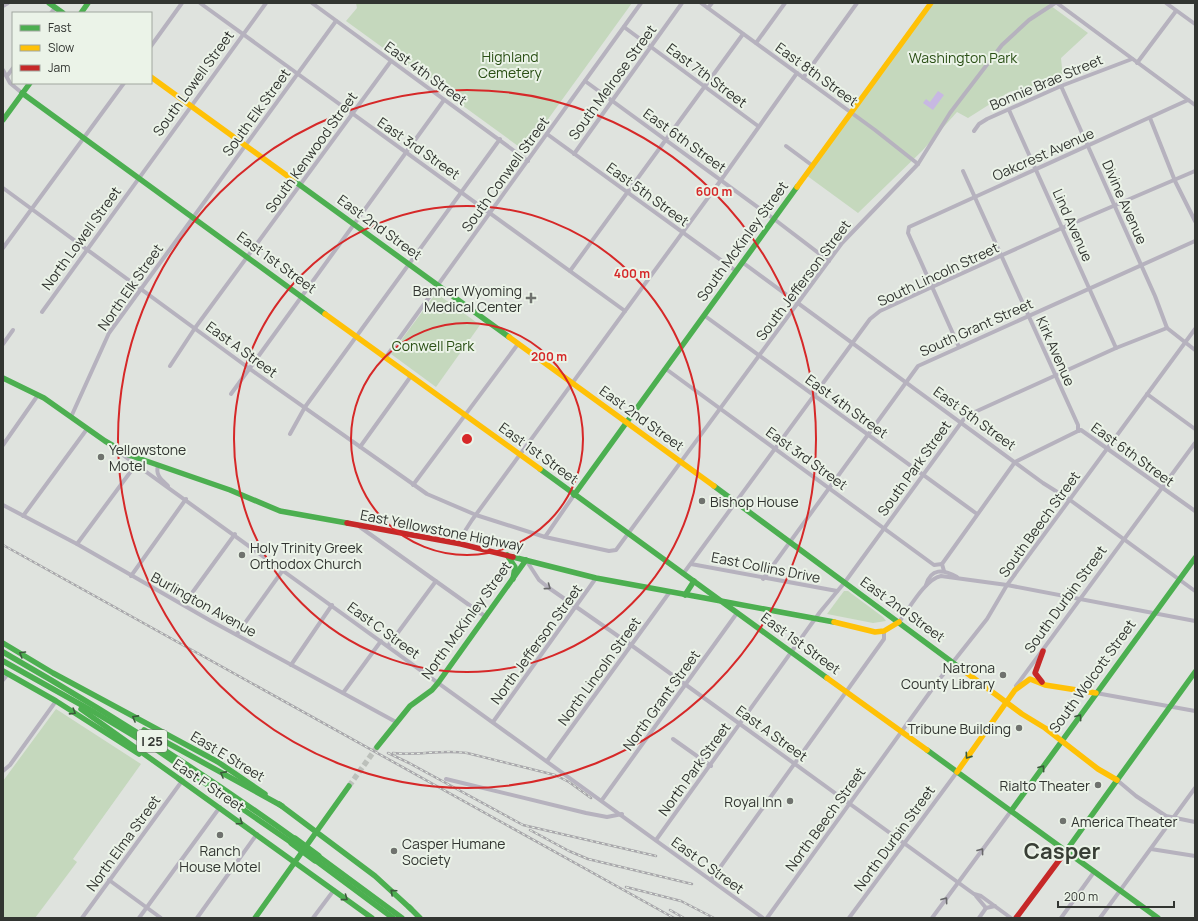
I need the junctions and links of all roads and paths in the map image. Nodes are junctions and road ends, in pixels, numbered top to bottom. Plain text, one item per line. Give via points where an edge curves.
1 (8, 3) edge
2 (49, 3) edge
3 (88, 3) edge
4 (182, 3) edge
5 (200, 3) edge
6 (266, 3) edge
7 (312, 3) edge
8 (641, 3) edge
9 (682, 3) edge
10 (701, 3) edge
11 (712, 3) edge
12 (785, 3) edge
13 (857, 3) edge
14 (931, 3) edge
15 (1056, 3) edge
16 (1166, 3) edge
17 (3, 6) edge
18 (708, 8) junction
19 (53, 10) edge
20 (1176, 11) junction
21 (82, 12) edge
22 (336, 21) junction
23 (1195, 24) edge
24 (624, 27) junction
25 (243, 34) junction
26 (743, 34) junction
27 (756, 43) junction
28 (152, 45) edge
29 (651, 47) junction
30 (1132, 59) junction
31 (391, 61) junction
32 (1137, 63) junction
33 (12, 69) edge
34 (3, 70) edge
35 (797, 73) junction
36 (297, 74) junction
37 (7, 76) junction
38 (152, 78) edge
39 (803, 78) junction
40 (585, 81) junction
41 (29, 84) edge
42 (123, 84) edge
43 (1062, 86) junction
44 (705, 87) junction
45 (22, 93) junction
46 (444, 100) junction
47 (612, 101) junction
48 (1193, 102) edge
49 (191, 106) junction
50 (1009, 110) junction
51 (852, 113) junction
52 (352, 114) junction
53 (1150, 118) junction
54 (3, 120) edge
55 (758, 126) junction
56 (974, 131) dead end
57 (547, 134) junction
58 (84, 139) junction
59 (500, 139) junction
60 (666, 141) junction
61 (245, 146) junction
62 (786, 146) dead end
63 (1088, 146) junction
64 (406, 152) junction
65 (574, 154) junction
66 (528, 161) junction
67 (918, 164) junction
68 (813, 166) junction
69 (1036, 168) junction
70 (963, 171) dead end
71 (1195, 171) edge
72 (139, 177) junction
73 (721, 180) junction
74 (1175, 181) junction
75 (300, 185) junction
76 (3, 188) edge
77 (461, 191) junction
78 (628, 193) junction
79 (975, 196) junction
80 (1115, 206) junction
81 (32, 209) junction
82 (490, 213) junction
83 (193, 217) junction
84 (774, 219) junction
85 (1195, 220) edge
86 (354, 225) junction
87 (1062, 228) junction
88 (682, 232) junction
89 (1195, 241) edge
90 (3, 248) edge
91 (86, 248) junction
92 (1002, 256) junction
93 (248, 257) junction
94 (828, 261) junction
95 (742, 262) junction
96 (409, 264) junction
97 (1141, 265) junction
98 (570, 271) junction
99 (736, 271) junction
100 (438, 285) junction
101 (932, 287) junction
102 (1090, 288) junction
103 (141, 289) junction
104 (302, 296) junction
105 (797, 303) junction
106 (625, 311) junction
107 (42, 312) dead end
108 (705, 316) junction
109 (1028, 316) junction
110 (195, 328) junction
111 (1167, 328) junction
112 (1195, 329) edge
113 (13, 330) dead end
114 (357, 336) junction
115 (852, 343) junction
116 (1185, 343) junction
117 (3, 344) edge
118 (518, 344) junction
119 (958, 347) junction
120 (1116, 348) junction
121 (1195, 350) edge
122 (758, 356) junction
123 (386, 357) junction
124 (170, 366) dead end
125 (250, 369) junction
126 (666, 369) junction
127 (1055, 375) junction
128 (411, 376) junction
129 (3, 378) edge
130 (906, 382) junction
131 (572, 383) junction
132 (231, 394) dead end
133 (1147, 394) junction
134 (38, 395) junction
135 (814, 396) junction
136 (305, 407) junction
137 (720, 409) junction
138 (465, 414) junction
139 (71, 417) junction
140 (627, 422) junction
141 (961, 422) junction
142 (87, 429) junction
143 (1195, 429) edge
144 (1078, 431) junction
145 (290, 434) dead end
146 (868, 435) junction
147 (1195, 443) edge
148 (3, 445) edge
149 (360, 447) junction
150 (775, 449) junction
151 (1107, 449) junction
152 (520, 456) junction
153 (138, 462) junction
154 (1016, 462) junction
155 (681, 463) junction
156 (158, 466) junction
157 (922, 474) junction
158 (413, 485) junction
159 (829, 488) junction
160 (1163, 489) junction
161 (173, 490) junction
162 (574, 495) junction
163 (186, 500) junction
164 (1070, 500) junction
165 (736, 502) junction
166 (3, 505) edge
167 (1195, 511) edge
168 (977, 514) junction
169 (476, 515) junction
170 (23, 516) junction
171 (360, 526) junction
172 (884, 528) junction
173 (234, 534) junction
174 (629, 534) junction
175 (545, 537) junction
176 (1124, 540) junction
177 (790, 542) junction
178 (77, 544) junction
179 (461, 544) junction
180 (507, 555) junction
181 (1195, 558) edge
182 (526, 560) junction
183 (691, 564) junction
184 (942, 564) junction
185 (934, 565) junction
186 (283, 570) junction
187 (944, 571) junction
188 (932, 573) junction
189 (684, 574) junction
190 (131, 576) junction
191 (596, 578) junction
192 (763, 578) junction
193 (960, 578) junction
194 (513, 579) junction
195 (1179, 579) junction
196 (436, 580) junction
197 (694, 581) junction
198 (845, 582) junction
199 (1007, 585) junction
200 (925, 586) junction
201 (837, 591) junction
202 (1195, 591) edge
203 (669, 593) junction
204 (685, 595) junction
205 (1081, 599) junction
206 (721, 601) junction
207 (184, 604) junction
208 (332, 605) junction
209 (577, 606) junction
210 (737, 613) junction
211 (1154, 613) junction
212 (486, 617) junction
213 (816, 618) junction
214 (1195, 621) edge
215 (899, 622) junction
216 (884, 631) junction
217 (237, 634) junction
218 (381, 641) junction
219 (3, 643) edge
220 (631, 645) junction
221 (388, 646) junction
222 (1043, 651) junction
223 (3, 652) edge
224 (793, 652) junction
225 (3, 661) edge
226 (953, 661) junction
227 (291, 665) junction
228 (1195, 672) edge
229 (4, 675) edge
230 (438, 683) junction
231 (47, 685) junction
232 (686, 685) junction
233 (1045, 685) junction
234 (1015, 690) junction
235 (343, 693) junction
236 (847, 693) junction
237 (1096, 693) junction
238 (56, 701) junction
239 (1006, 701) junction
240 (1169, 706) junction
241 (1195, 711) edge
242 (109, 714) junction
243 (396, 722) junction
244 (493, 722) junction
245 (740, 724) junction
246 (902, 732) junction
247 (673, 739) dead end
248 (1061, 742) junction
249 (377, 747) tunnel mouth
250 (547, 761) junction
251 (795, 764) junction
252 (711, 766) junction
253 (3, 771) edge
254 (956, 772) junction
255 (446, 779) dead end
256 (1117, 780) junction
257 (182, 781) junction
258 (349, 786) tunnel mouth
259 (1195, 788) edge
260 (602, 800) junction
261 (850, 804) junction
262 (282, 806) junction
263 (220, 807) junction
264 (1011, 811) junction
265 (622, 814) junction
266 (1174, 818) junction
267 (1195, 822) edge
268 (317, 832) junction
269 (258, 834) junction
270 (656, 840) junction
271 (293, 841) junction
272 (904, 843) junction
273 (1151, 848) junction
274 (1066, 851) junction
275 (1195, 856) edge
276 (316, 858) junction
277 (295, 861) junction
278 (1094, 872) junction
279 (109, 880) junction
280 (711, 880) junction
281 (958, 882) junction
282 (334, 890) junction
283 (1120, 890) junction
284 (974, 894) junction
285 (995, 906) junction
286 (147, 908) junction
287 (986, 908) junction
288 (82, 918) edge
289 (140, 918) edge
290 (161, 918) edge
291 (197, 918) edge
292 (255, 918) edge
293 (313, 918) edge
294 (371, 918) edge
295 (393, 918) edge
296 (402, 918) edge
297 (421, 918) edge
298 (763, 918) edge
299 (766, 918) edge
300 (849, 918) edge
301 (932, 918) edge
302 (979, 918) edge
303 (1011, 918) edge
304 (1016, 918) edge
305 (1061, 918) edge
306 (1100, 918) edge
307 (1158, 918) edge

1 - 17 street
2 - 19 main road
3 - 21 main road
4 - 28 street
5 - 25 street, East 3rd Street
6 - 25 street, South Lowell Street
7 - 22 street, East 4th Street
8 - 24 street, South Conwell Street
9 - 29 street, South Melrose Street
10 - 18 street, East 8th Street
11 - 18 street
12 - 27 street
13 - 39 street
14 - 51 main road, South McKinley Street
15 - 30 street
15 - 67 street, South Jefferson Street via 1029,20 1002,45 950,113
16 - 20 street
18 - 26 street, East 8th Street
20 - 23 street
20 - 32 street
22 - 31 street, East 4th Street
22 - 36 street, South Elk Street
24 - 29 street, East 7th Street
24 - 40 street, South Conwell Street
25 - 36 street, East 3rd Street
25 - 49 street, South Lowell Street
26 - 27 street, East 8th Street
26 - 44 street
27 - 35 street, East 8th Street
29 - 44 street, East 7th Street
29 - 47 street, South Melrose Street
30 - 32 street
30 - 43 street, Bonnie Brae Street
31 - 46 street, East 4th Street
31 - 52 street, South Kenwood Street
32 - 48 street
33 - 37 street
34 - 37 street, East 1st Street
35 - 39 street, East 8th Street
35 - 55 street
36 - 52 street, East 3rd Street
36 - 61 street, South Elk Street
37 - 45 street, East 1st Street via 10,83
38 - 49 main road, East 2nd Street
39 - 51 street, East 8th Street
40 - 47 street, East 6th Street
40 - 57 street, South Conwell Street
41 - 45 main road
42 - 58 street
43 - 50 street, Bonnie Brae Street
43 - 63 street, Divine Avenue
44 - 55 street, East 7th Street
44 - 60 street
45 - 54 main road
45 - 58 main road, East 1st Street
46 - 59 street, East 4th Street
46 - 64 street
47 - 60 street, East 6th Street
47 - 65 street, South Melrose Street
48 - 53 street, Oakcrest Avenue
49 - 61 main road, East 2nd Street
49 - 72 street, South Lowell Street
50 - 56 street, Bonnie Brae Street via 987,119
50 - 69 street, Lind Avenue
51 - 67 street, East 8th Street
51 - 68 main road, South McKinley Street
52 - 64 street, East 3rd Street
52 - 75 street, South Kenwood Street
53 - 63 street, Oakcrest Avenue
53 - 74 street
55 - 73 street
57 - 65 street, East 5th Street
57 - 66 street, South Conwell Street
58 - 72 main road, East 1st Street
58 - 81 street
59 - 66 street, East 4th Street
59 - 77 street
60 - 73 street, East 6th Street
60 - 78 street
61 - 75 main road, East 2nd Street
61 - 83 street, South Elk Street
62 - 68 street
63 - 69 street, Oakcrest Avenue
63 - 80 street, Divine Avenue
64 - 77 street, East 3rd Street
64 - 86 street
65 - 78 street, East 5th Street
66 - 82 street, South Conwell Street
67 - 94 street, South Jefferson Street via 850,232
68 - 84 main road, South McKinley Street
69 - 79 street, Oakcrest Avenue
69 - 87 street, Lind Avenue
70 - 79 street, Kirk Avenue
71 - 74 street, South Lincoln Street
72 - 83 main road, East 1st Street
72 - 91 street, North Lowell Street
73 - 84 street, East 6th Street
73 - 88 street
74 - 80 street, South Lincoln Street
74 - 85 street
75 - 86 main road, East 2nd Street
75 - 93 street, South Kenwood Street
76 - 81 street, East A Street
77 - 82 street, East 3rd Street
77 - 96 street
78 - 88 street, East 5th Street
78 - 98 street
79 - 92 street, Kirk Avenue
79 - 101 street, Oakcrest Avenue via 907,229
80 - 87 street, South Lincoln Street
80 - 97 street, Divine Avenue
81 - 90 street
81 - 91 street, East A Street
82 - 98 street, East 3rd Street
82 - 100 street, South Conwell Street
83 - 93 main road, East 1st Street
83 - 103 street, North Elk Street
84 - 94 street, East 6th Street
84 - 95 main road, South McKinley Street
86 - 96 main road, East 2nd Street
86 - 104 street
87 - 92 street, South Lincoln Street
87 - 102 street, Lind Avenue
88 - 99 street, East 5th Street
88 - 106 street
89 - 97 street, South Grant Street
91 - 103 street, East A Street
91 - 107 street, North Lowell Street
92 - 101 street, South Lincoln Street
92 - 109 street, Kirk Avenue
93 - 104 main road, East 1st Street
93 - 110 street, South Kenwood Street
94 - 105 street, South Jefferson Street
95 - 99 main road, South McKinley Street
95 - 105 street, East 5th Street
96 - 100 main road, East 2nd Street
96 - 114 street
97 - 102 street, South Grant Street
97 - 111 street, Divine Avenue
98 - 106 street, East 3rd Street
99 - 108 main road, South McKinley Street
100 - 118 main road, East 2nd Street
100 - 123 street, South Conwell Street
101 - 115 street, South Lincoln Street via 880,311 870,319
101 - 119 street
102 - 109 street, South Grant Street
102 - 120 street, Lind Avenue
103 - 110 street, East A Street
103 - 139 street, North Elk Street via 109,333
104 - 114 main road, East 1st Street
104 - 125 street
105 - 115 street, East 5th Street
105 - 122 street, South Jefferson Street
106 - 131 street
108 - 122 street, East 4th Street
108 - 126 main road, South McKinley Street
109 - 119 street, South Grant Street
109 - 127 street, Kirk Avenue
110 - 124 street, South Kenwood Street
110 - 125 street, East A Street
111 - 116 street
111 - 120 street, South Park Street
112 - 116 street, South Beech Street
113 - 117 street
114 - 123 main road, East 1st Street
114 - 136 street
115 - 130 street, East 5th Street
115 - 135 street, South Lincoln Street
116 - 121 street
116 - 133 street, South Beech Street
118 - 131 main road, East 2nd Street
118 - 138 street
119 - 130 street, South Grant Street via 918,366
120 - 127 street, South Park Street
122 - 135 street, East 4th Street
122 - 137 street, South Jefferson Street
123 - 128 main road, East 1st Street
125 - 132 street
125 - 136 street, East A Street
126 - 137 street, East 3rd Street
126 - 140 main road, South McKinley Street
127 - 141 street, South Park Street via 968,415
127 - 144 street, Kirk Avenue
128 - 138 main road, East 1st Street
128 - 149 street
129 - 134 main road, East Yellowstone Highway
130 - 141 street, East 5th Street
130 - 146 street, South Grant Street
131 - 140 main road, East 2nd Street
131 - 152 street
133 - 143 street
133 - 151 street, South Beech Street
134 - 139 main road, East Yellowstone Highway
134 - 148 street
135 - 146 street, East 4th Street
135 - 150 street, South Lincoln Street
136 - 145 street
136 - 149 street, East A Street
137 - 150 street, East 3rd Street
137 - 155 street, South Jefferson Street
138 - 152 main road, East 1st Street
138 - 158 street
139 - 142 main road, East Yellowstone Highway
140 - 155 main road, East 2nd Street
140 - 162 main road, South McKinley Street
141 - 154 street, East 5th Street
141 - 157 street, South Park Street
142 - 153 main road, East Yellowstone Highway
142 - 170 street
144 - 151 street, East 6th Street via 1081,430
144 - 154 street
146 - 157 street, East 4th Street
146 - 159 street, South Grant Street
147 - 160 street, South Durbin Street
149 - 158 street, East A Street
150 - 159 street, East 3rd Street
150 - 165 street, South Lincoln Street
151 - 160 street, East 6th Street
151 - 164 street, South Beech Street
152 - 162 main road, East 1st Street
152 - 169 street
153 - 156 main road, East Yellowstone Highway
153 - 161 street, East C Street
153 - 178 street
154 - 164 street, East 5th Street
154 - 168 street
155 - 165 main road, East 2nd Street
155 - 174 street, South Jefferson Street
156 - 161 street, East C Street via 159,476
156 - 171 main road, East Yellowstone Highway via 230,490 280,511
157 - 168 street, East 4th Street
157 - 172 street, South Park Street
158 - 169 street, East A Street via 427,494
159 - 172 street, East 3rd Street
159 - 177 street, South Grant Street
160 - 167 street, East 6th Street
160 - 176 street, South Durbin Street
161 - 163 street, East C Street
162 - 174 main road, East 1st Street
162 - 175 street
163 - 173 street, East C Street
163 - 190 street
164 - 176 street, East 5th Street
164 - 199 street, South Beech Street
165 - 177 main road, East 2nd Street
165 - 183 street, South Lincoln Street
166 - 170 street, Burlington Avenue
168 - 184 street
169 - 175 street
169 - 179 street via 463,534
170 - 178 street, Burlington Avenue
171 - 179 main road, East Yellowstone Highway
171 - 196 street
172 - 185 street, East 3rd Street
172 - 198 street, South Park Street
173 - 186 street, East C Street
173 - 207 street
174 - 175 street, South Jefferson Street via 616,550 609,551
174 - 189 main road, East 1st Street
176 - 195 street, East 5th Street
176 - 205 street, South Durbin Street
177 - 192 street, South Grant Street
177 - 198 main road, East 2nd Street
178 - 190 street, Burlington Avenue
179 - 180 main road, East Yellowstone Highway
180 - 182 main road, East Yellowstone Highway
180 - 194 main road via 514,567
181 - 195 main road, South Wolcott Street
182 - 191 main road, East Yellowstone Highway
182 - 194 main road, North McKinley Street
182 -> 209 street, East A Street via 539,580
183 - 189 street, South Lincoln Street
183 - 192 street, East Collins Drive
184 - 185 street
184 - 187 street
185 - 188 street
186 - 208 street, East C Street
186 - 217 street
187 - 188 street
187 - 193 street
188 - 200 street
189 - 197 main road, East 1st Street
190 - 207 street, Burlington Avenue
191 - 203 main road, East Yellowstone Highway
191 - 209 street, North Jefferson Street
192 - 201 street, East Collins Drive
193 - 199 street
193 - 200 street via 937,577
194 - 212 main road, North McKinley Street
195 - 202 street, East 5th Street
195 - 211 main road, South Wolcott Street
196 - 212 street
196 - 221 street
197 - 204 main road
197 - 206 main road, East 1st Street
198 - 201 street, South Park Street
198 - 215 main road, East 2nd Street
199 - 205 street
199 - 226 street, South Beech Street via 987,619
200 - 215 street
201 - 213 street, South Park Street
203 - 204 main road, East Yellowstone Highway
203 - 220 street, North Lincoln Street
204 - 206 main road, East Yellowstone Highway
205 - 211 street
205 - 222 street, South Durbin Street
206 - 210 main road, East 1st Street
206 - 213 main road, East Yellowstone Highway
207 - 217 street, Burlington Avenue
208 - 218 street, East C Street
208 - 227 street
209 - 220 street, East A Street
209 - 244 street, North Jefferson Street
210 - 224 main road, East 1st Street
210 - 232 street, North Grant Street
211 - 214 street
211 - 237 main road, South Wolcott Street
212 - 230 main road, North McKinley Street
213 - 216 main road, East Yellowstone Highway via 853,628
213 - 224 street, South Park Street
215 - 216 main road
215 - 226 main road, East 2nd Street
216 - 236 street via 884,639
217 - 227 street, Burlington Avenue
218 - 221 street, East C Street
218 - 235 street
262 -> 219 main road, East E Street via 218,762 53,673
220 - 232 street, East A Street
220 - 250 street, North Lincoln Street
221 - 230 street, East C Street
222 - 233 main road via 1035,673
222 - 234 street, South Durbin Street
223 - 242 main road, I 25
224 - 236 main road, East 1st Street
224 - 245 street, North Park Street
225 - 231 main road, I 25
226 - 239 main road, East 2nd Street
226 - 246 street, South Beech Street
227 - 235 street, Burlington Avenue
228 - 240 main road
229 - 238 main road, East F Street
230 - 243 main road, North McKinley Street via 410,706
230 - 244 street, East C Street
231 - 257 main road
231 - 271 main road, I 25 via 107,719 197,776
232 - 245 street, East A Street
232 - 260 street, North Grant Street
233 - 234 main road via 1028,679
233 - 237 main road
234 - 239 main road, South Durbin Street
235 - 243 street, Burlington Avenue
236 - 246 main road, East 1st Street
236 - 251 street
237 - 240 street
248 -> 237 main road, South Wolcott Street
238 - 253 street
238 -> 257 main road, East F Street
239 - 248 main road, East 2nd Street
239 -> 254 main road, South Durbin Street
240 - 241 street
240 - 256 main road
262 -> 242 main road via 125,720
242 - 271 main road, I 25 via 200,771
243 - 249 main road, North McKinley Street
244 - 250 street, East C Street
245 - 251 street, East A Street
245 - 252 street, North Park Street
246 - 254 main road, East 1st Street
246 - 261 street, North Beech Street
247 - 252 street
248 - 256 main road, East 2nd Street
264 -> 248 main road, South Wolcott Street
250 - 260 street, East C Street
251 - 261 street, East A Street
251 - 280 street
252 - 270 street, North Park Street
254 - 264 main road, East 1st Street
254 - 272 street, North Durbin Street
255 - 265 street via 586,813 607,817
256 - 266 street via 1136,796 1166,816
256 - 274 main road
257 - 263 main road, East F Street
257 - 279 street, North Elma Street
258 - 268 main road
259 - 266 street
260 - 265 street, East C Street
261 - 272 street, East A Street
261 - 299 street, North Beech Street
262 - 268 main road, East E Street
263 -> 269 main road, East F Street
263 - 286 street
264 - 274 main road, East 1st Street
281 -> 264 street
265 - 270 street, East C Street
266 - 267 street
266 - 273 street
268 - 277 main road
297 -> 268 main road, East E Street via 375,876
269 - 277 main road, East F Street
269 - 291 street
270 - 280 street, East C Street
271 - 276 main road, I 25, bridge
272 - 281 street, East A Street
272 - 300 street, North Durbin Street
273 - 275 street
273 - 283 street
274 - 278 main road, East 1st Street
274 - 304 main road
276 - 295 main road, I 25
276 - 296 main road, I 25
277 - 282 main road, East F Street
277 - 292 main road
278 - 283 main road, East 1st Street
278 - 305 street
279 - 286 street
279 - 288 street, North Elma Street
280 - 298 street, East C Street
281 - 284 street, East A Street
301 -> 281 street
282 - 293 street
282 -> 294 main road, East F Street
283 - 306 street
283 - 307 main road, East 1st Street
284 - 285 street, East A Street
284 - 287 street
285 - 287 street
285 - 303 street, East A Street
286 - 289 street
286 - 290 street
287 - 302 street

